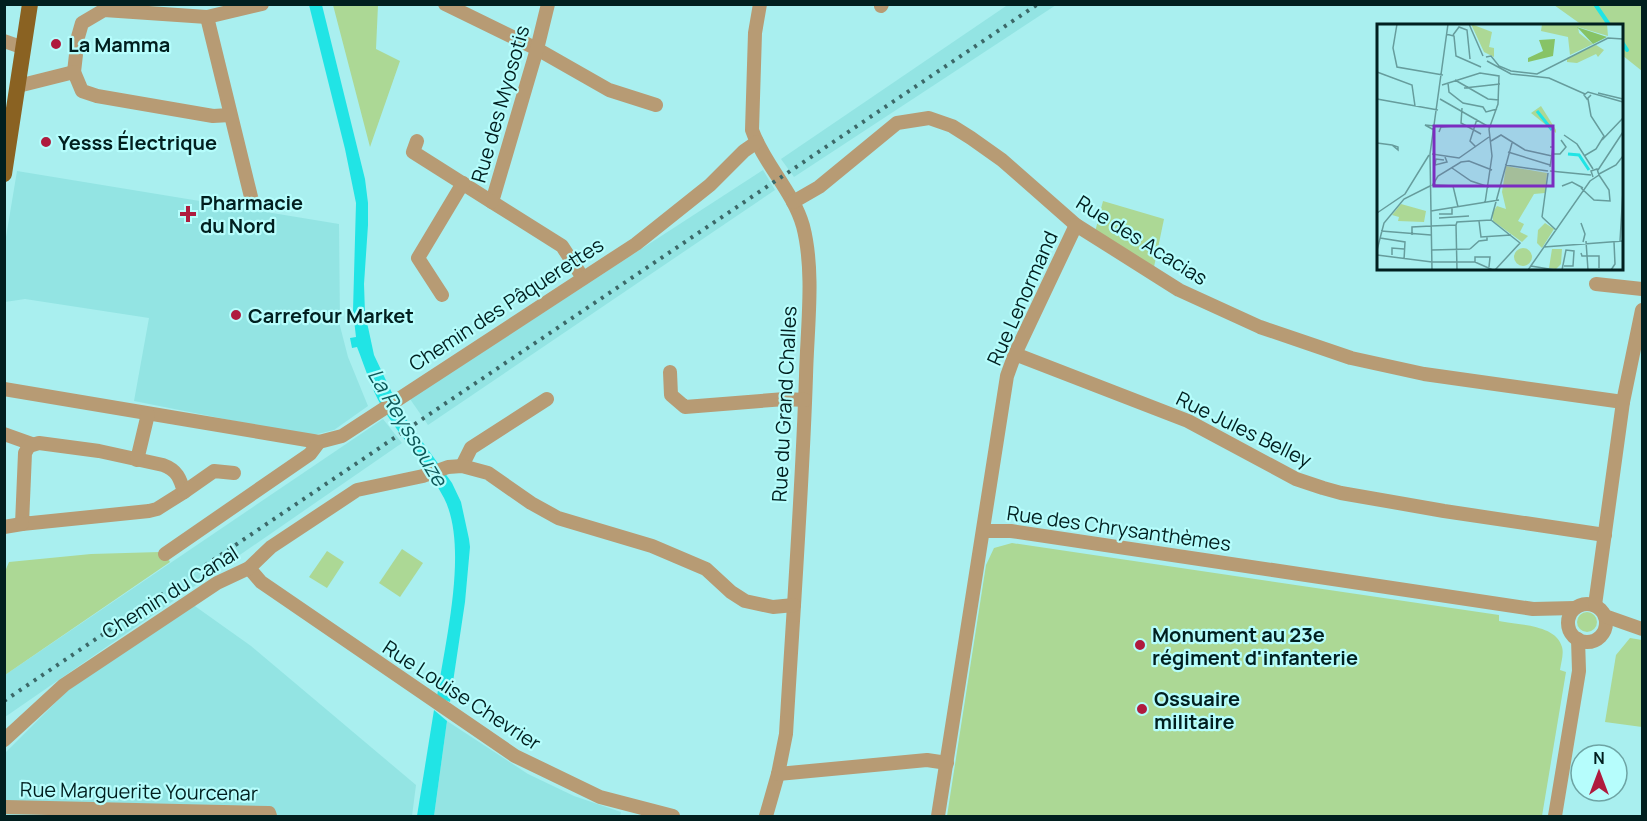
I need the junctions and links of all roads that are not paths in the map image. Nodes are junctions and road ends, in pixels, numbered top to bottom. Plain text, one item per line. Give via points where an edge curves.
1 (30, 4) edge
2 (262, 4) edge
3 (445, 4) edge
4 (548, 4) edge
5 (760, 4) edge
6 (238, 7) edge
7 (207, 17) junction
8 (4, 41) edge
9 (24, 48) junction
10 (537, 49) junction
11 (74, 72) junction
12 (18, 86) junction
13 (656, 105) dead end
14 (230, 115) junction
15 (417, 141) dead end
16 (757, 142) junction
17 (4, 174) edge
18 (463, 183) junction
19 (252, 201) dead end
20 (492, 202) junction
21 (793, 202) junction
22 (1076, 225) junction
23 (583, 278) junction
24 (1596, 284) dead end
25 (1642, 289) edge
26 (442, 295) dead end
27 (1642, 310) edge
28 (1015, 354) junction
29 (670, 372) dead end
30 (1636, 374) edge
31 (4, 389) edge
32 (547, 399) dead end
33 (805, 400) junction
34 (1623, 402) junction
35 (148, 414) junction
36 (4, 434) edge
37 (319, 442) junction
38 (32, 444) junction
39 (137, 460) junction
40 (455, 467) junction
41 (234, 473) dead end
42 (184, 492) junction
43 (22, 524) junction
44 (4, 527) edge
45 (984, 531) junction
46 (1605, 535) junction
47 (165, 554) dead end
48 (249, 568) junction
49 (794, 605) junction
50 (1595, 605) junction
51 (1575, 608) junction
52 (1533, 609) junction
53 (1605, 616) junction
54 (1568, 626) junction
55 (1639, 628) edge
56 (1599, 638) junction
57 (1578, 639) junction
58 (1579, 671) junction
59 (4, 740) edge
60 (947, 763) junction
61 (778, 774) junction
62 (5, 807) edge
63 (270, 816) edge
64 (673, 816) edge
65 (766, 816) edge
66 (938, 816) edge
67 (1555, 816) edge

1 - 9 main road
2 - 6 street
3 - 10 street
4 - 10 street, Rue des Myosotis
5 - 16 street, Rue du Grand Challes via 752,113
6 - 7 street
7 - 11 street via 104,10 82,23
7 - 14 street
8 - 9 street
9 - 12 main road
10 - 13 street via 609,90
10 - 20 street, Rue des Myosotis
11 - 12 street
11 - 14 street via 82,91 97,96 213,116
12 - 17 main road
14 - 19 street
15 - 18 street via 413,152
16 - 21 street, Rue du Grand Challes
16 - 23 street, Chemin des Pâquerettes via 636,244
18 - 20 street
18 - 26 street via 418,258
20 - 23 street, Rue des Myosotis via 562,246
21 - 22 street, Rue des Acacias via 819,188 897,123 930,118 952,126 1002,160
21 - 33 street, Rue du Grand Challes via 803,227 809,285
22 - 28 street, Rue Lenormand
22 - 34 street, Rue des Acacias via 1179,290 1260,327 1351,358 1424,374
23 - 37 street, Chemin des Pâquerettes via 342,436
24 - 25 street
27 - 30 street
28 - 45 street, Rue Lenormand via 1007,381
28 - 46 street, Rue Jules Belley via 1188,421 1296,479 1323,488
29 - 33 street via 671,395 685,407
30 - 34 street
31 - 35 street, Chemin des Pâquerettes
32 - 40 street via 471,447
33 - 49 street, Rue du Grand Challes
34 - 46 street
35 - 37 street, Chemin des Pâquerettes
35 - 39 street
36 - 38 street
37 - 47 street via 310,454
38 - 39 street
38 - 43 street via 26,450
39 - 42 street via 172,468
40 - 48 street, Chemin du Canal via 357,490 271,547
40 - 49 street via 488,473 558,518 652,546 706,569 745,601 773,607
41 - 42 street via 214,471
42 - 43 street via 149,511
43 - 44 street
45 - 52 street, Rue des Chrysanthèmes via 1011,531
45 - 60 street, Rue des Chrysanthèmes
46 - 50 street
48 - 59 street, Chemin du Canal via 217,583 63,685
48 - 64 street, Rue Louise Chevrier via 261,582 515,756 600,797
49 - 61 street, Rue du Grand Challes via 786,734
50 - 51 street via 1587,603
50 - 53 street
51 - 52 street, Rue des Chrysanthèmes
51 - 54 street
52 - 54 street, Rue des Chrysanthèmes
53 - 55 street
53 - 56 street via 1606,626
54 - 57 street
55 - 56 street
56 - 57 street via 1587,642
56 - 58 street
57 - 58 street
58 - 67 street
60 - 61 street via 927,760
60 - 66 street, Rue des Chrysanthèmes
61 - 65 street, Rue du Grand Challes
62 - 63 street, Rue Marguerite Yourcenar

